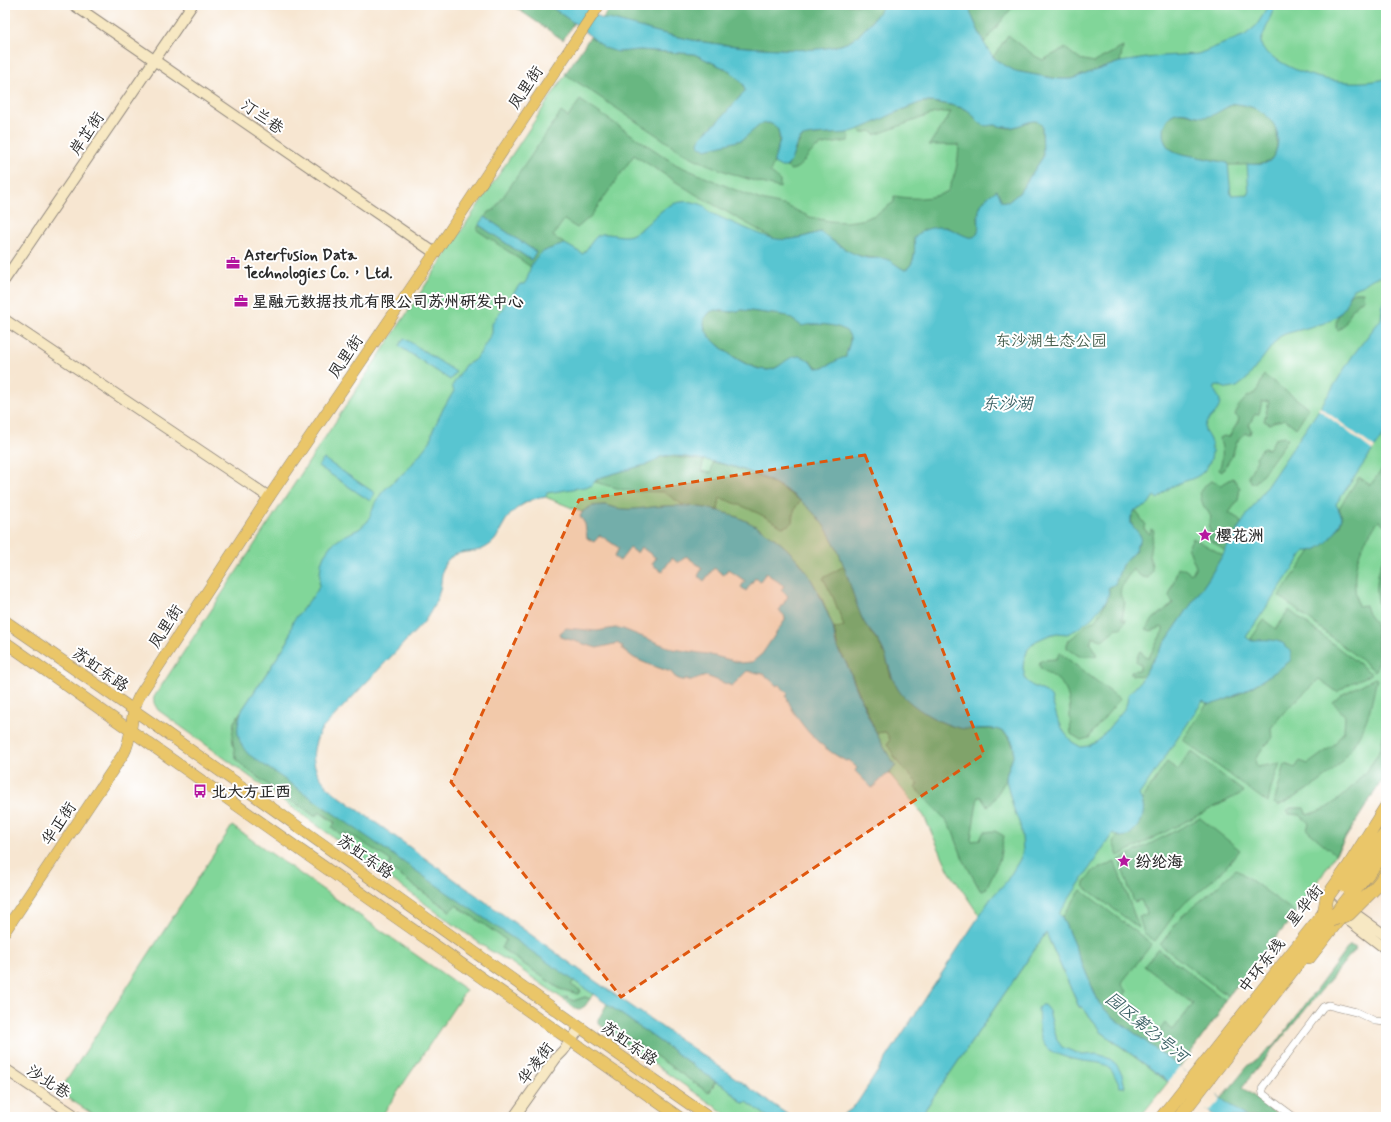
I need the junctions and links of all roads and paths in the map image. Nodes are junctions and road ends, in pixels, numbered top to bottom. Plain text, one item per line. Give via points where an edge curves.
1 (74, 5) edge
2 (192, 5) edge
3 (596, 9) edge
4 (154, 60) junction
5 (435, 253) junction
6 (5, 279) edge
7 (5, 320) edge
8 (269, 497) junction
9 (5, 621) edge
10 (5, 642) edge
11 (133, 711) junction
12 (130, 731) junction
13 (1386, 807) edge
14 (1386, 822) edge
15 (1386, 833) edge
16 (1386, 851) edge
17 (1386, 865) edge
18 (1386, 875) edge
19 (1335, 912) junction
20 (5, 931) edge
21 (1386, 936) edge
22 (1386, 950) edge
23 (1386, 1022) edge
24 (580, 1028) junction
25 (571, 1041) junction
26 (5, 1069) edge
27 (77, 1117) edge
28 (514, 1117) edge
29 (679, 1117) edge
30 (708, 1117) edge
31 (1155, 1117) edge
32 (1162, 1117) edge
33 (1178, 1117) edge
34 (1185, 1117) edge
35 (1294, 1117) edge

1 - 4 street, 汀兰巷
2 - 4 street, 岸芷街
3 - 5 main road, 凤里街
4 - 5 street, 汀兰巷
4 - 6 street, 岸芷街
5 - 8 main road, 凤里街
7 - 8 street
8 - 11 main road, 凤里街 via 141,693
9 - 11 main road, 苏虹东路
10 - 12 main road, 苏虹东路
11 - 12 main road, 凤里街
11 - 24 main road, 苏虹东路
12 - 20 main road, 华正街 via 129,745 124,754
12 - 25 main road, 苏虹东路
13 - 19 highway, bridge via 1327,896
14 - 19 main road, 星华街
15 - 19 highway, 中环东线, bridge
16 - 19 highway, 中环东线, bridge
17 - 19 main road, 星华街 via 1360,897
18 - 19 highway, bridge via 1349,914
19 - 21 street
19 - 22 street
19 - 31 main road, 星华街 via 1189,1074
19 - 32 highway, 中环东线
19 - 33 highway, 中环东线
19 - 34 main road, 星华街
23 - 35 street via 1375,1021 1356,1012 1328,1005 1324,1007 1262,1088 1263,1094
24 - 25 street, 华凌街
24 - 30 main road, 苏虹东路
25 - 28 street, 华凌街
25 - 29 main road, 苏虹东路
26 - 27 street, 沙北巷

